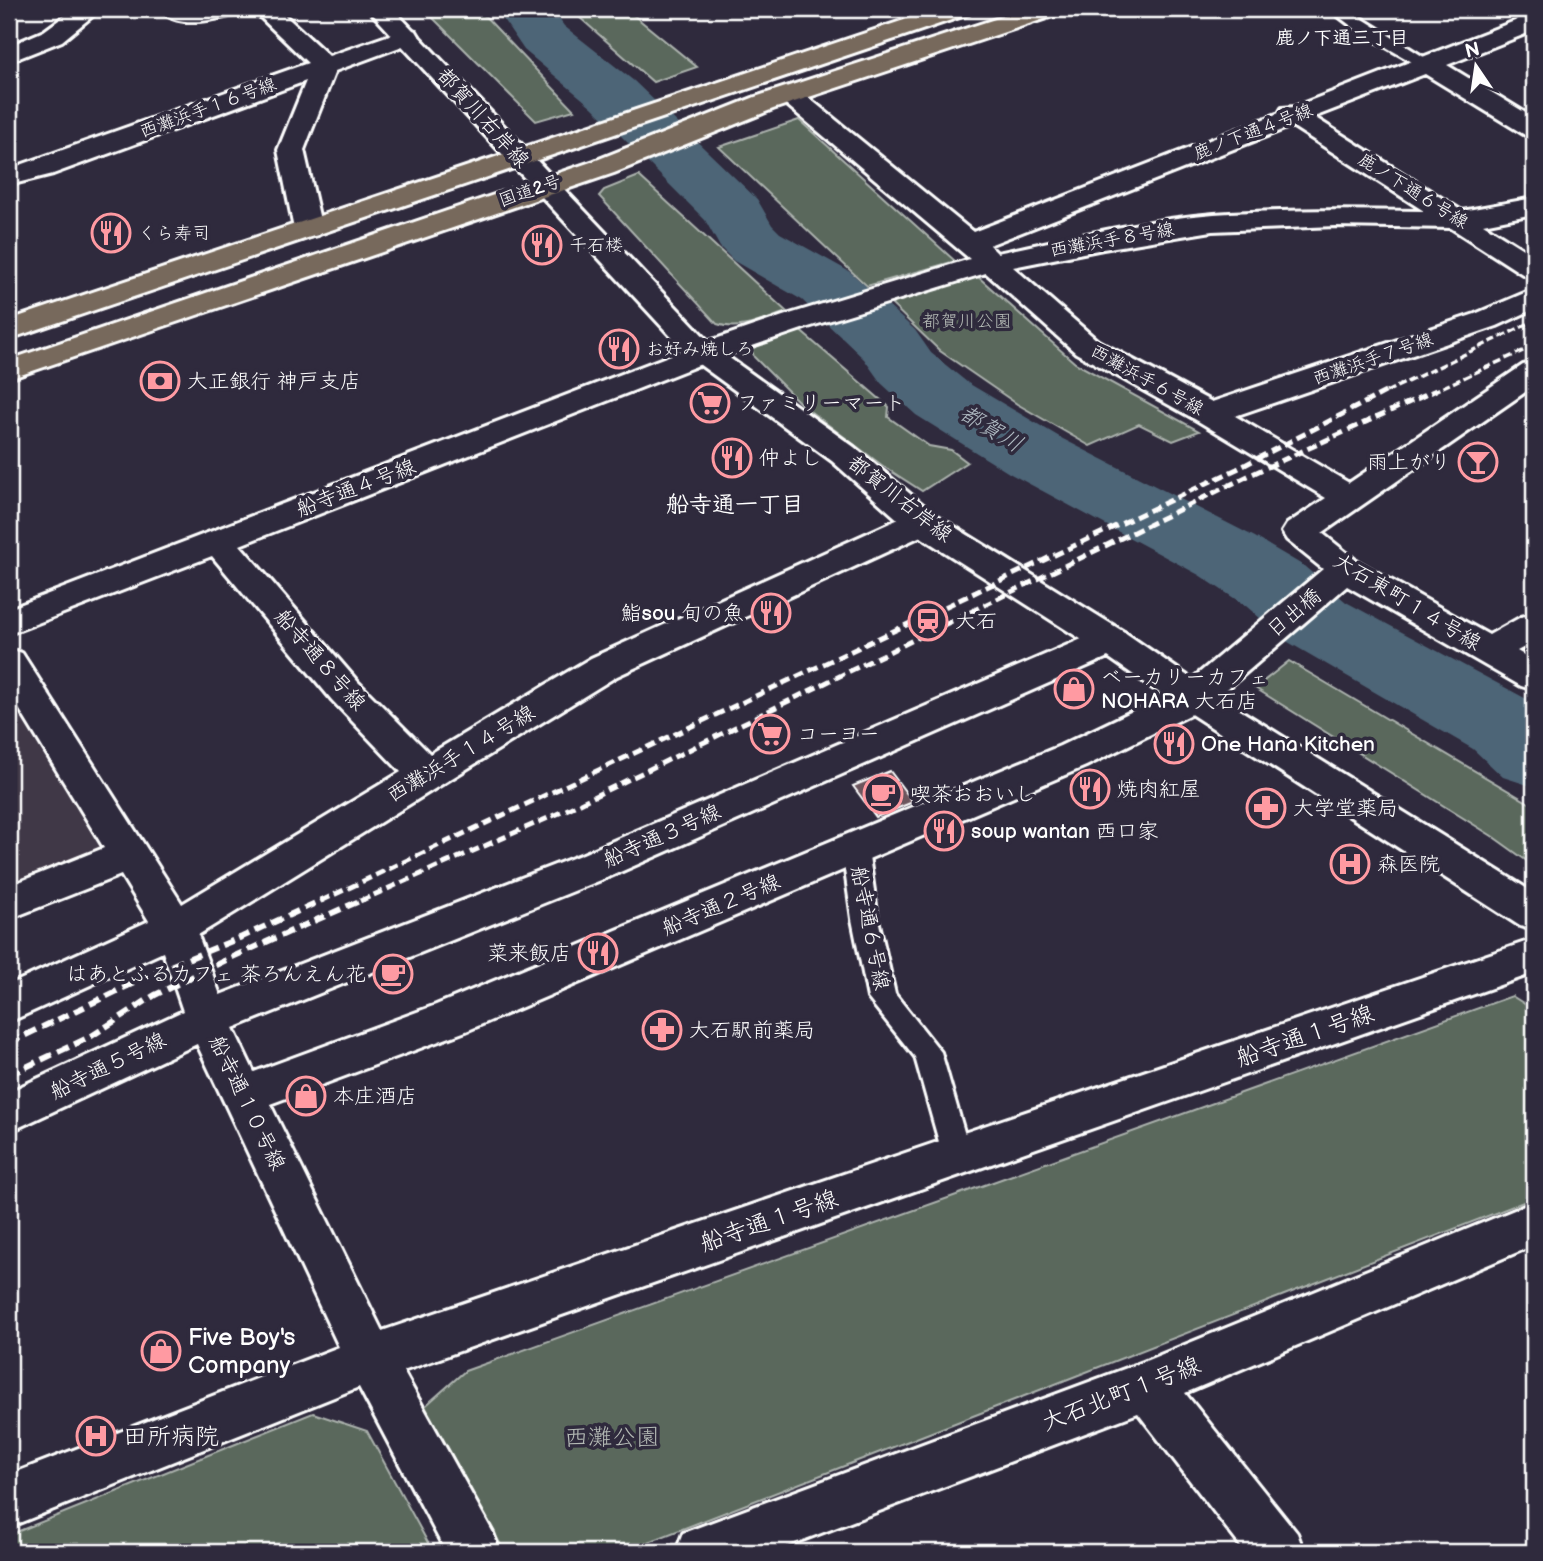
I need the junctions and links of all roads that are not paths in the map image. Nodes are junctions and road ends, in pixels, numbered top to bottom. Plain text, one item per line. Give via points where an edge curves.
1 (89, 9) edge
2 (173, 9) edge
3 (230, 9) edge
4 (264, 9) edge
5 (380, 9) edge
6 (960, 9) edge
7 (1050, 9) edge
8 (1338, 9) edge
9 (1534, 16) edge
10 (407, 36) junction
11 (9, 55) edge
12 (1427, 64) junction
13 (325, 65) junction
14 (777, 99) junction
15 (1292, 115) junction
16 (1534, 129) edge
17 (519, 157) junction
18 (9, 177) edge
19 (544, 186) junction
20 (1534, 206) edge
21 (1457, 220) junction
22 (308, 229) junction
23 (979, 253) junction
24 (1534, 269) edge
25 (1534, 298) edge
26 (9, 330) edge
27 (703, 352) junction
28 (9, 370) edge
29 (1534, 372) edge
30 (1209, 414) junction
31 (1350, 498) junction
32 (922, 522) junction
33 (218, 541) junction
34 (1337, 576) junction
35 (9, 622) edge
36 (1534, 626) edge
37 (1111, 640) junction
38 (1488, 651) junction
39 (9, 662) edge
40 (1534, 677) edge
41 (1193, 698) junction
42 (427, 775) junction
43 (855, 849) junction
44 (130, 855) junction
45 (9, 903) edge
46 (1534, 914) edge
47 (175, 928) junction
48 (1534, 956) edge
49 (9, 1004) edge
50 (206, 1019) junction
51 (243, 1095) junction
52 (9, 1114) edge
53 (957, 1156) junction
54 (1534, 1223) edge
55 (370, 1359) junction
56 (1147, 1385) junction
57 (9, 1501) edge
58 (474, 1552) edge
59 (702, 1552) edge
60 (1278, 1552) edge

1 - 11 street via 53,36
2 - 3 street via 183,14
4 - 13 street
5 - 10 street, 都賀川右岸線
6 - 17 highway, 国道2号
7 - 14 highway, 国道2号
8 - 12 lane
9 - 12 street, 鹿ノ下通４号線 via 1524,26
10 - 13 street, 西灘浜手１６号線
10 - 17 street, 都賀川右岸線
12 - 15 street, 鹿ノ下通４号線
12 - 16 street
13 - 18 street, 西灘浜手１６号線
13 - 22 street via 291,150
14 - 19 highway, 国道2号
14 - 23 street, 西灘浜手６号線
15 - 21 street, 鹿ノ下通６号線
15 - 23 street, 鹿ノ下通４号線
17 - 19 street, 都賀川右岸線
17 - 22 highway, 国道2号
19 - 27 street, 都賀川右岸線
19 - 28 highway, 国道2号
20 - 21 street, 西灘浜手８号線
21 - 23 street, 西灘浜手８号線 via 1212,223
21 - 24 street, 鹿ノ下通６号線
22 - 26 highway, 国道2号
23 - 27 street, 西灘浜手８号線
23 - 30 street, 西灘浜手６号線 via 1087,347
25 - 30 street, 西灘浜手７号線 via 1486,320
27 - 32 street, 都賀川右岸線 via 844,454
27 - 33 street, 船寺通４号線
29 - 31 street
30 - 31 street, 西灘浜手６号線
31 - 34 street, 大石東町１４号線 via 1299,532
32 - 37 street, 都賀川右岸線
32 - 42 street, 西灘浜手１４号線 via 604,667
33 - 35 street, 船寺通４号線
33 - 42 street, 船寺通８号線 via 345,691
34 - 38 street, 大石東町１４号線
34 - 41 street, 日出橋
36 - 38 street
37 - 41 street, 都賀川右岸線
37 - 50 street, 船寺通３号線 via 597,865
38 - 40 street, 大石東町１４号線
39 - 44 street, 船寺通１０号線
41 - 43 street, 船寺通２号線 via 1073,757
41 - 46 street, 都賀川右岸線
42 - 47 street, 西灘浜手１４号線
43 - 51 street, 船寺通２号線 via 451,1018
43 - 53 lane, 船寺通６号線 via 883,998 927,1052
44 - 45 street
44 - 47 street, 船寺通１０号線
47 - 49 street, 西灘浜手１４号線
47 - 50 street, 船寺通１０号線
48 - 53 street, 船寺通１号線
50 - 51 street, 船寺通１０号線
50 - 52 street, 船寺通５号線
51 - 55 street, 船寺通１０号線
53 - 55 street, 船寺通１号線
54 - 56 street, 大石北町１号線
55 - 57 street, 船寺通１号線
55 - 58 street, 船寺通１０号線
56 - 59 street, 大石北町１号線
56 - 60 street

